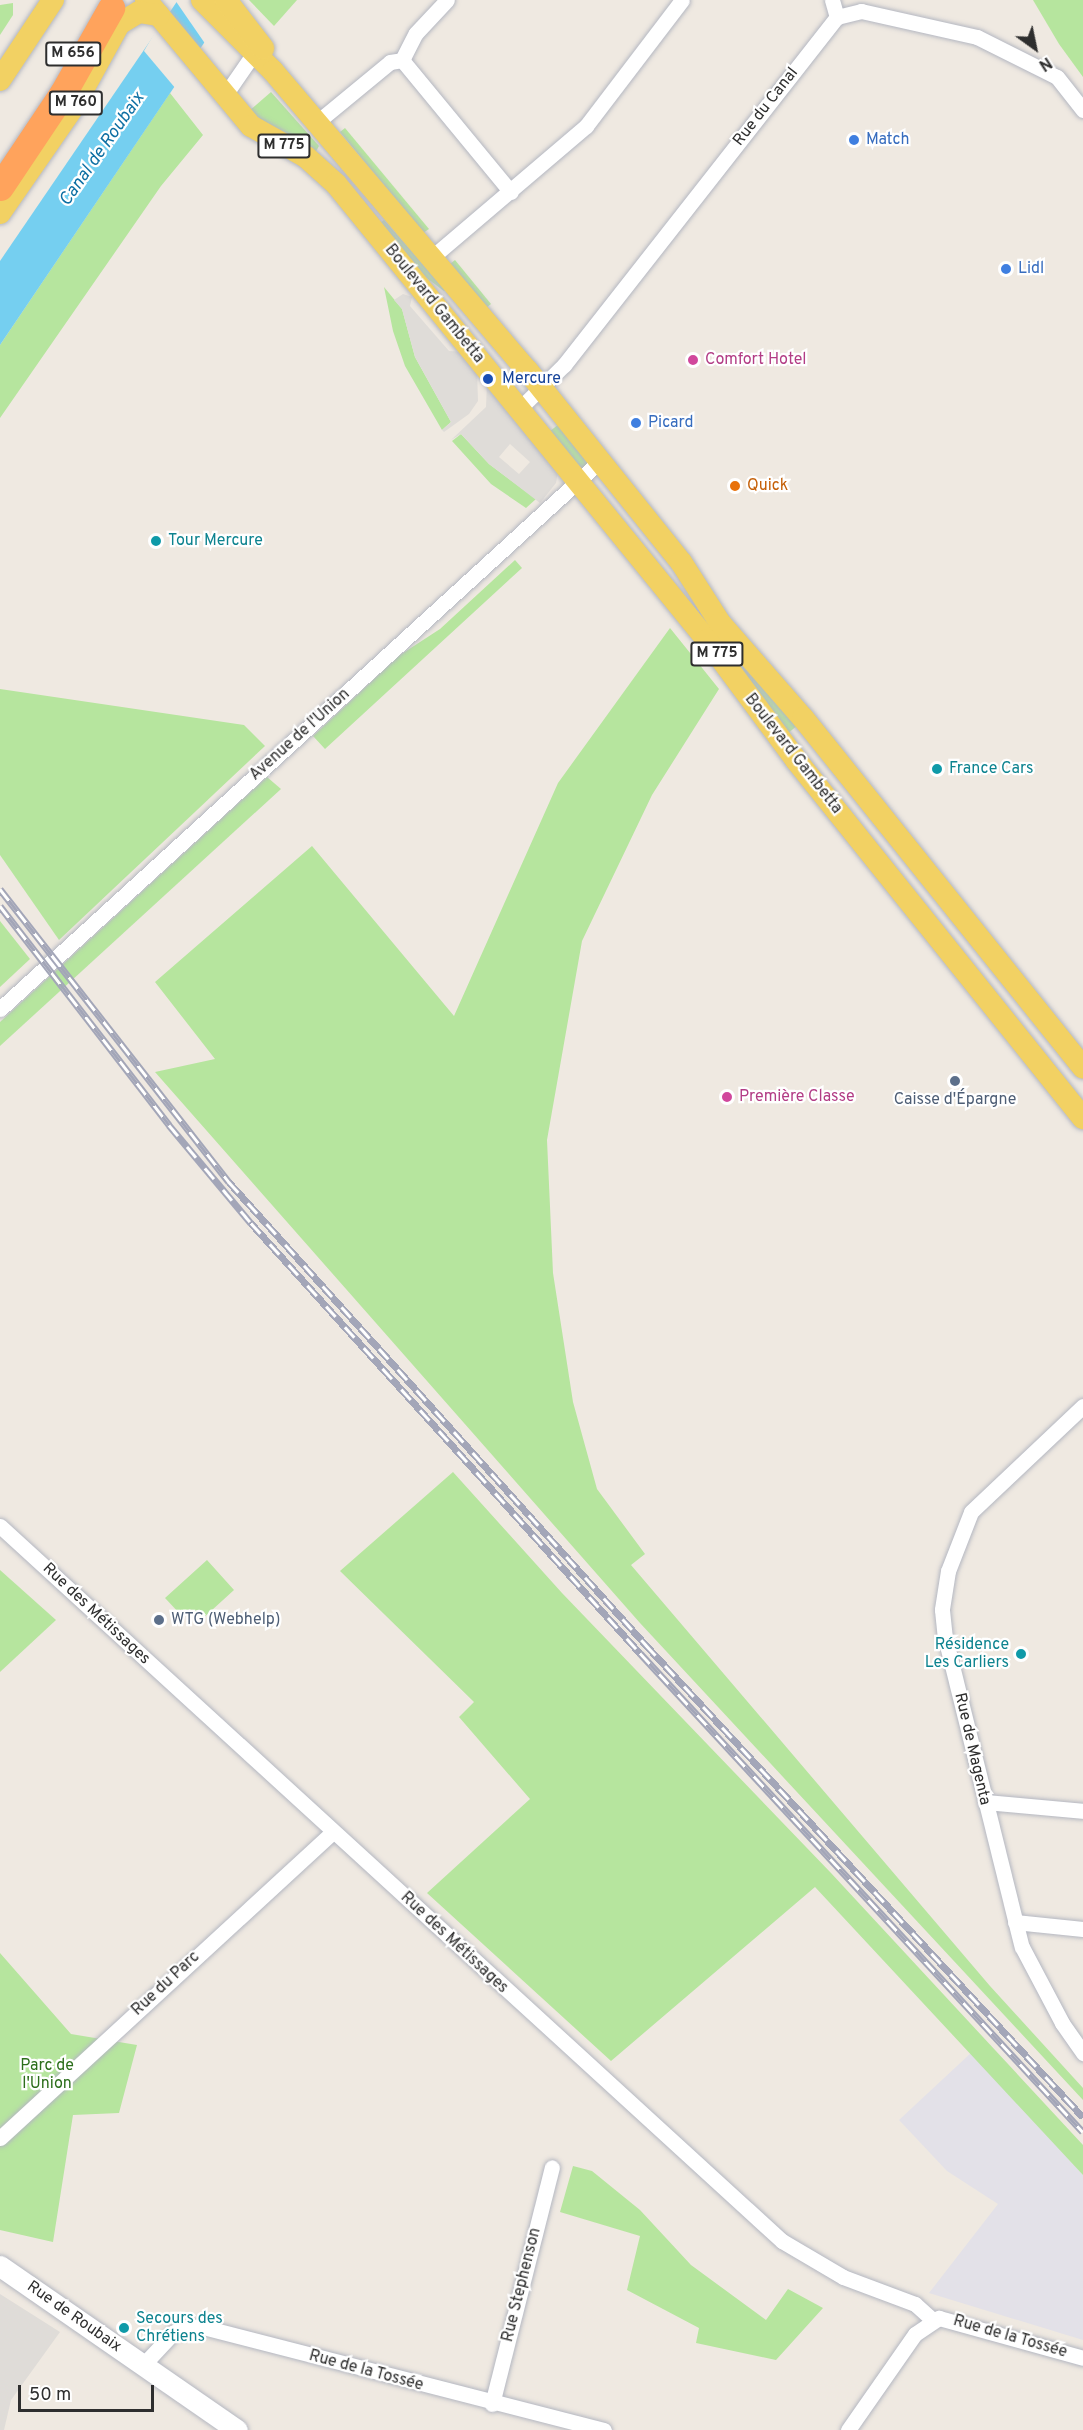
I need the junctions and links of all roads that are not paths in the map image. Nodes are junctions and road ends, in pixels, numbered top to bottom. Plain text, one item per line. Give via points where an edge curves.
1 (53, 0) edge
2 (186, 0) edge
3 (202, 0) edge
4 (226, 0) edge
5 (447, 0) edge
6 (682, 0) edge
7 (832, 0) edge
8 (855, 5) edge
9 (153, 7) edge
10 (837, 17) junction
11 (240, 32) junction
12 (254, 53) junction
13 (402, 60) junction
14 (273, 72) junction
15 (0, 81) edge
16 (225, 95) junction
17 (1083, 110) edge
18 (316, 123) junction
19 (0, 162) edge
20 (0, 186) edge
21 (511, 192) junction
22 (0, 213) edge
23 (431, 258) junction
24 (542, 389) junction
25 (519, 409) junction
26 (600, 461) junction
27 (578, 482) junction
28 (0, 1009) edge
29 (1083, 1068) edge
30 (1083, 1118) edge
31 (1083, 1406) edge
32 (0, 1526) edge
33 (985, 1802) junction
34 (1083, 1811) edge
35 (333, 1832) junction
36 (1015, 1922) junction
37 (1083, 1929) edge
38 (1083, 2053) edge
39 (0, 2138) edge
40 (552, 2167) dead end
41 (0, 2266) edge
42 (934, 2320) junction
43 (1083, 2358) edge
44 (143, 2366) junction
45 (492, 2404) junction
46 (237, 2430) edge
47 (604, 2430) edge
48 (848, 2430) edge

1 - 15 main road
2 - 11 main road, M 775 via 204,19
3 - 11 main road, M 775
4 - 11 main road, M 775
5 - 13 street via 416,33
6 - 21 street via 586,126
7 - 10 street
8 - 10 street
8 - 17 street via 984,40 1057,77
9 - 16 main road, M 775
9 - 22 main road, M 760 via 119,24 74,106
10 - 24 street, Rue du Canal
11 - 12 main road, M 775
11 - 14 main road, M 775
12 - 14 main road, M 775
12 - 16 street
13 - 18 street via 390,62
13 - 21 street
14 - 18 main road, M 775
16 - 25 main road, Boulevard Gambetta / M 775 via 258,132 316,164 345,194
18 - 23 main road, Boulevard Gambetta / M 775
19 - 20 highway, M 656 via 106,6 58,102
21 - 23 street
23 - 24 main road, Boulevard Gambetta / M 775
24 - 25 street, Rue du Canal
24 - 26 main road, Boulevard Gambetta / M 775
25 - 27 main road, Boulevard Gambetta / M 775
26 - 27 street, Avenue de l'Union
26 - 29 main road, Boulevard Gambetta / M 775 via 681,562 720,623 803,718
27 - 28 street, Avenue de l'Union
27 - 30 main road, Boulevard Gambetta / M 775
31 - 33 street, Rue de Magenta via 976,1505 963,1526 945,1580 945,1637
32 - 35 street, Rue des Métissages
33 - 34 street
33 - 36 street, Rue de Magenta
35 - 39 street, Rue du Parc
35 - 42 street, Rue des Métissages via 782,2241 843,2277 915,2304
36 - 37 street
36 - 38 street, Rue de Magenta via 1028,1963
40 - 45 street, Rue Stephenson
41 - 44 street, Rue de Roubaix
42 - 43 street, Rue de la Tossée via 956,2320
42 - 48 street, Rue de la Tossée via 915,2334
44 - 45 street, Rue de la Tossée via 168,2336 193,2325
44 - 46 street, Rue de Roubaix
45 - 47 street, Rue de la Tossée

